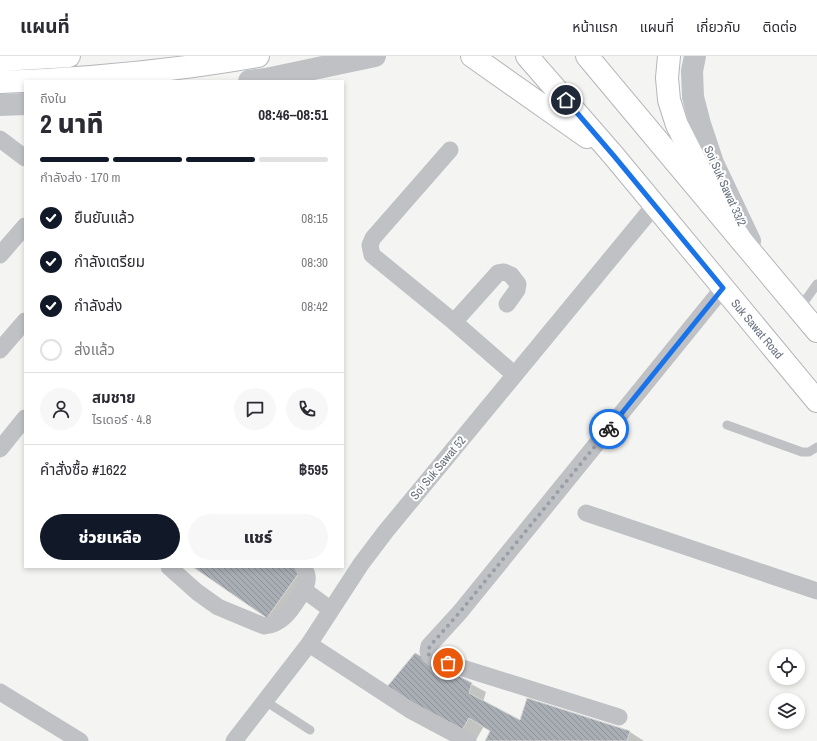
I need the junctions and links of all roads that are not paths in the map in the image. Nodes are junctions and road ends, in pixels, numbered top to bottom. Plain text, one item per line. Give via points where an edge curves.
1 (69, 56) edge
2 (258, 56) edge
3 (375, 56) edge
4 (472, 56) edge
5 (527, 56) edge
6 (587, 56) edge
7 (668, 56) edge
8 (695, 56) edge
9 (0, 60) edge
10 (33, 80) edge
11 (257, 80) edge
12 (24, 81) edge
13 (0, 82) edge
14 (24, 104) edge
15 (0, 105) edge
16 (0, 139) edge
17 (450, 150) dead end
18 (614, 156) junction
19 (24, 157) edge
20 (654, 206) junction
21 (24, 227) edge
22 (741, 240) junction
23 (0, 255) edge
24 (763, 266) junction
25 (817, 284) edge
26 (723, 288) junction
27 (507, 304) dead end
28 (799, 309) junction
29 (24, 322) edge
30 (454, 322) junction
31 (817, 331) edge
32 (0, 350) edge
33 (515, 375) junction
34 (817, 401) edge
35 (24, 419) edge
36 (727, 425) dead end
37 (817, 447) edge
38 (0, 449) edge
39 (586, 513) dead end
40 (170, 568) edge
41 (304, 568) edge
42 (304, 590) junction
43 (817, 591) edge
44 (330, 609) junction
45 (309, 644) junction
46 (0, 692) edge
47 (265, 701) junction
48 (619, 717) dead end
49 (310, 730) dead end
50 (80, 741) edge
51 (234, 741) edge
52 (468, 741) edge

1 - 9 main road
2 - 10 main road via 157,71
3 - 11 street
4 - 18 main road
5 - 18 main road, Suk Sawat Road
6 - 22 main road
7 - 22 main road via 669,100 676,126 714,198
8 - 24 street, Soi Suk Sawat 33/2 via 692,71 693,97 712,163
12 - 13 main road
14 - 15 street
16 - 19 street
17 - 30 street via 370,244 372,255
18 - 20 main road, Suk Sawat Road
20 - 26 main road, Suk Sawat Road
20 - 33 street, Soi Suk Sawat 52
21 - 23 street
22 - 24 main road
24 - 28 main road
25 - 28 lane
26 - 34 main road, Suk Sawat Road
26 - 48 street via 428,651 434,659
27 - 30 street via 517,290 518,284 511,275 498,273
28 - 31 main road
29 - 32 street
30 - 33 street
33 - 44 street, Soi Suk Sawat 52 via 386,531
35 - 38 street
36 - 37 lane via 802,452 809,452
39 - 43 street
40 - 42 street via 218,607 264,626 281,621
41 - 42 street via 308,576
42 - 44 street
44 - 45 street, Soi Suk Sawat 52
45 - 47 street, Soi Suk Sawat 52
45 - 52 street via 410,710
46 - 50 street
47 - 49 lane
47 - 51 street, Soi Suk Sawat 52

